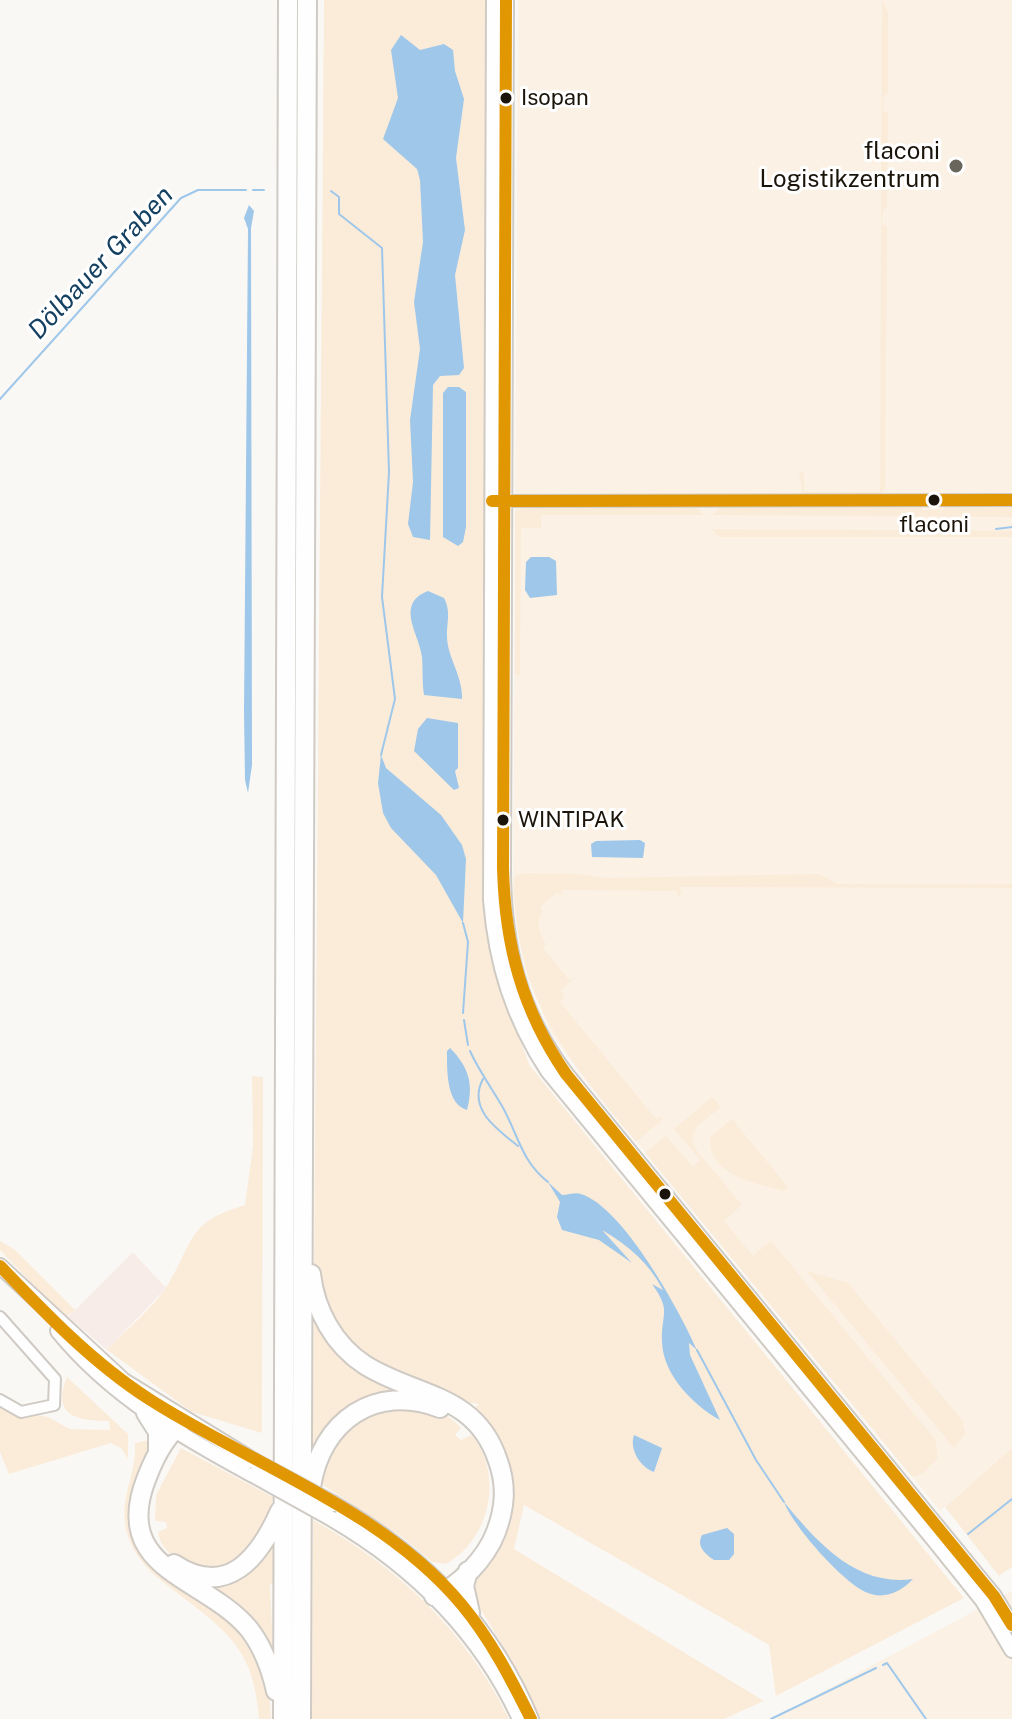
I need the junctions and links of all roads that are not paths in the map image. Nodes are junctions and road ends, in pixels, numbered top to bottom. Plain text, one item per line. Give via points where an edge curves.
1 (288, 0) edge
2 (307, 0) edge
3 (494, 0) edge
4 (506, 0) edge
5 (1012, 500) edge
6 (498, 501) junction
7 (303, 1205) junction
8 (0, 1266) edge
9 (27, 1294) junction
10 (0, 1317) edge
11 (0, 1400) edge
12 (146, 1413) junction
13 (179, 1429) junction
14 (158, 1453) junction
15 (284, 1504) junction
16 (301, 1549) junction
17 (468, 1571) junction
18 (441, 1589) junction
19 (470, 1613) junction
20 (1012, 1625) edge
21 (1012, 1650) edge
22 (283, 1719) edge
23 (301, 1719) edge
24 (520, 1719) edge
25 (531, 1719) edge

1 - 15 highway
2 - 7 highway
3 - 6 street
4 - 6 street
5 - 6 street
6 - 20 street via 503,912 511,964 535,1027 566,1074 994,1596
6 - 21 street via 491,900 495,943 512,1004 559,1085 983,1601
7 - 16 highway
7 - 17 highway via 312,1284 333,1335 365,1364 465,1410 495,1451 504,1484 501,1518
8 - 9 street
9 - 12 street via 90,1367
9 - 13 street
10 - 11 street via 55,1379 54,1405 21,1412
12 - 13 street
12 - 14 highway via 158,1432
13 - 14 highway
13 - 15 highway via 155,1486 149,1521 159,1550 184,1570 224,1575 244,1566 261,1550
13 - 18 street, bridge via 333,1512
14 - 22 highway via 140,1497 146,1545 167,1571 248,1629 269,1664
15 - 22 highway
16 - 18 highway via 314,1465 327,1438 361,1410 390,1400 417,1401 445,1410 471,1430 493,1476 492,1510 483,1535
16 - 23 highway
17 - 18 highway
17 - 19 highway via 464,1586
18 - 19 street
18 - 24 street
19 - 25 street

